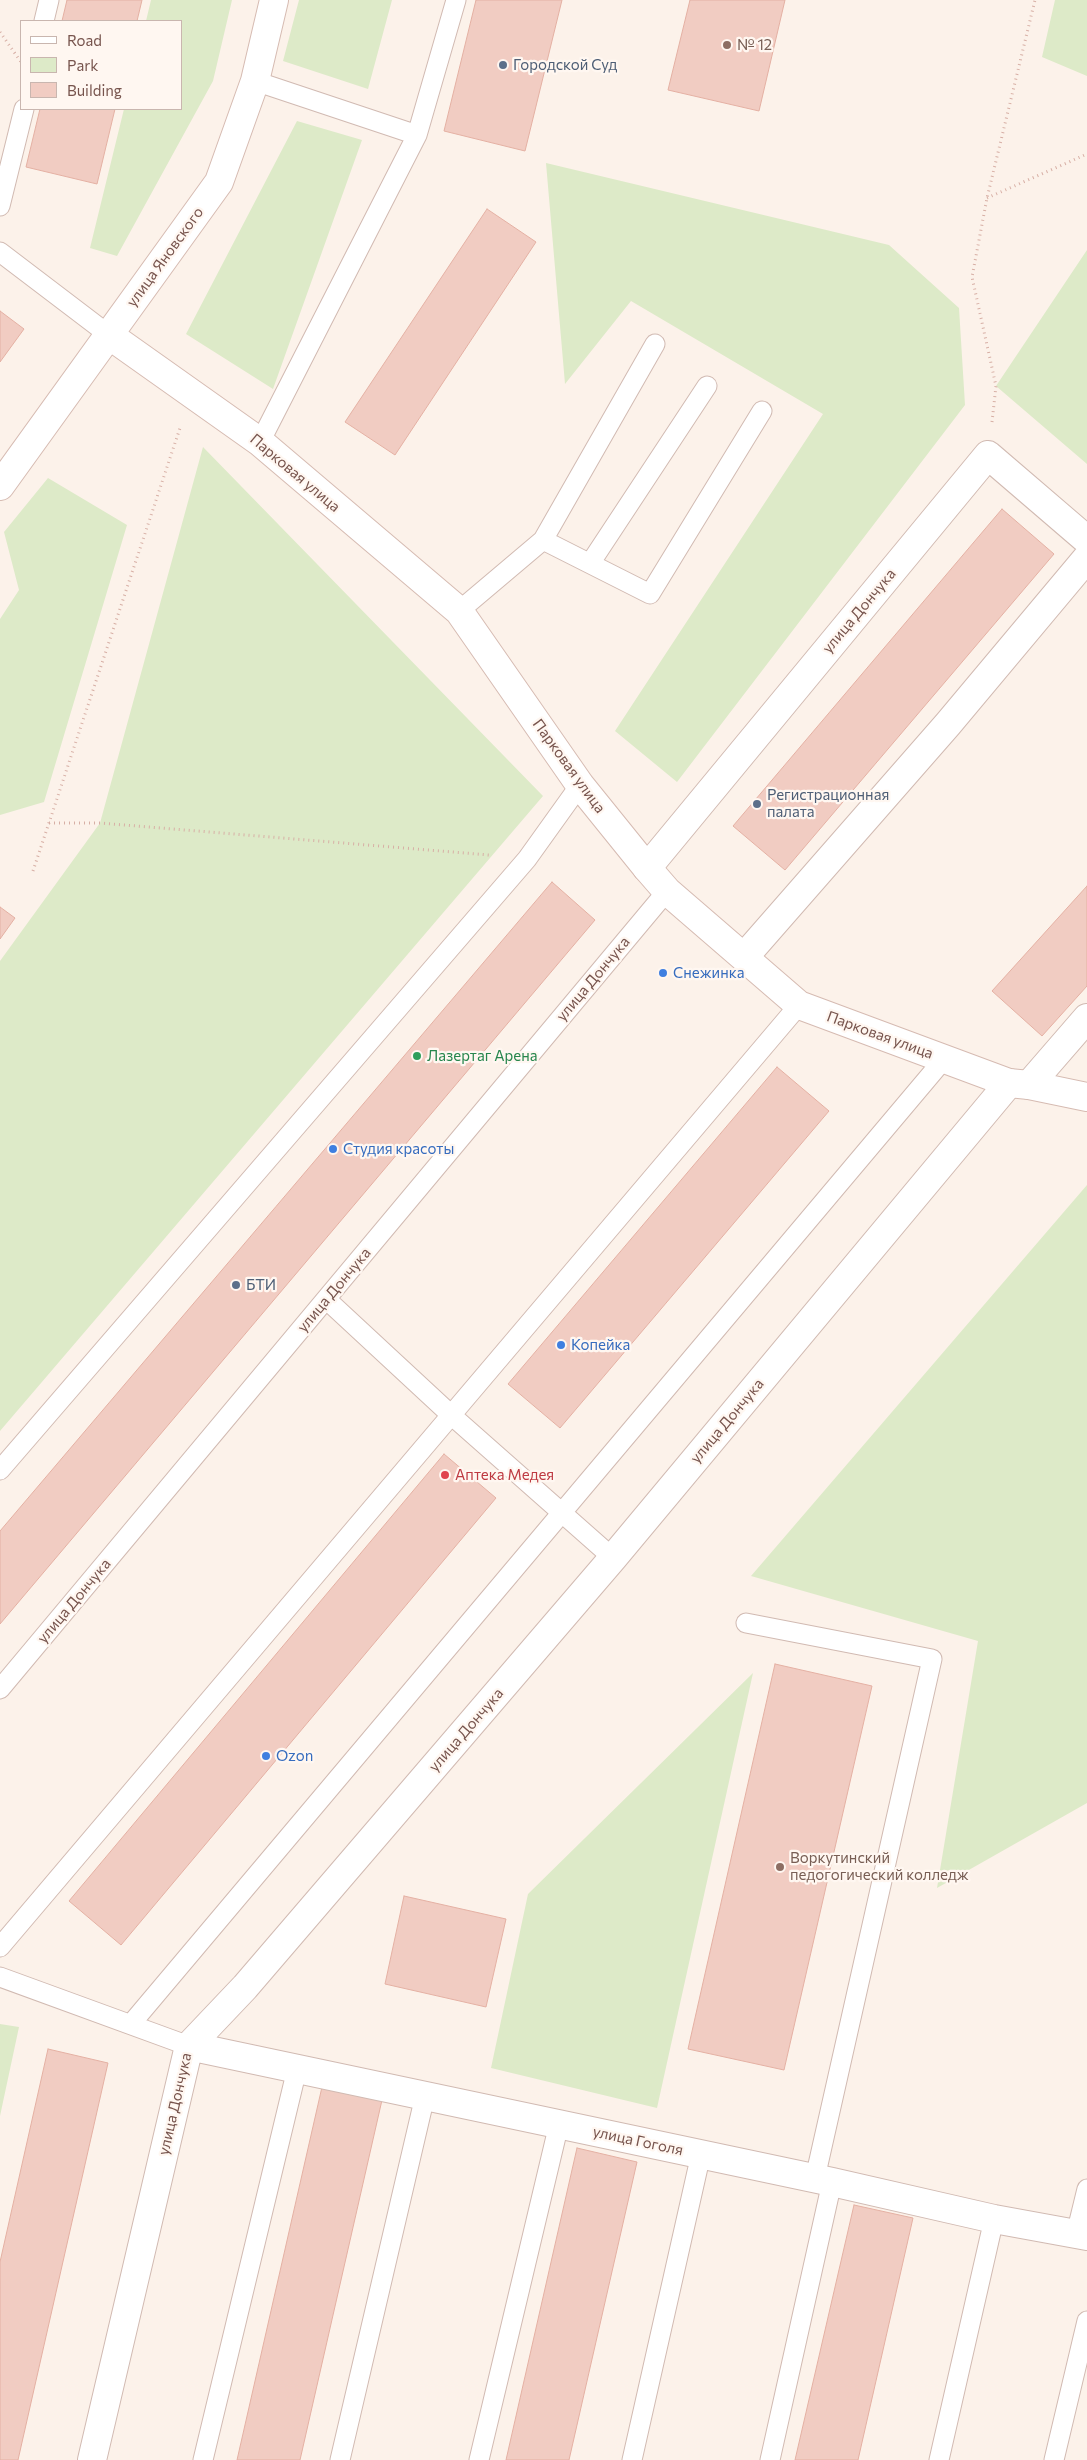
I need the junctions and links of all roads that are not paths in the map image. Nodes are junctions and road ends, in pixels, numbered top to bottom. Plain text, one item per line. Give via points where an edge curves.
1 (49, 0) edge
2 (274, 0) edge
3 (456, 0) edge
4 (44, 20) edge
5 (256, 81) junction
6 (24, 110) edge
7 (417, 135) junction
8 (0, 206) edge
9 (0, 252) edge
10 (109, 335) junction
11 (655, 344) dead end
12 (707, 386) dead end
13 (762, 410) dead end
14 (260, 442) junction
15 (0, 486) edge
16 (543, 540) junction
17 (1087, 540) edge
18 (1087, 558) edge
19 (591, 562) junction
20 (460, 611) junction
21 (580, 785) junction
22 (647, 868) junction
23 (667, 890) junction
24 (744, 956) junction
25 (799, 1005) junction
26 (1087, 1018) edge
27 (944, 1059) junction
28 (1019, 1084) junction
29 (1087, 1097) edge
30 (326, 1299) junction
31 (450, 1414) junction
32 (0, 1470) edge
33 (562, 1514) junction
34 (613, 1558) junction
35 (746, 1623) dead end
36 (0, 1689) edge
37 (0, 1947) edge
38 (0, 1977) edge
39 (131, 2024) junction
40 (189, 2046) junction
41 (297, 2069) junction
42 (425, 2096) junction
43 (559, 2124) junction
44 (701, 2154) junction
45 (824, 2180) junction
46 (1087, 2189) edge
47 (994, 2219) junction
48 (1082, 2235) edge
49 (1087, 2320) edge
50 (92, 2460) edge
51 (203, 2460) edge
52 (340, 2460) edge
53 (479, 2460) edge
54 (632, 2460) edge
55 (770, 2460) edge
56 (939, 2460) edge
57 (1054, 2460) edge

1 - 4 lane
2 - 5 street, улица Яновского
3 - 7 lane
5 - 7 lane
5 - 10 street, улица Яновского via 219,182
6 - 8 lane
7 - 14 lane
9 - 10 lane
10 - 14 street, Парковая улица
10 - 15 street, улица Яновского
11 - 16 lane
12 - 19 lane
13 - 19 lane via 650,594
14 - 20 street, Парковая улица
16 - 19 lane
16 - 20 lane
17 - 22 street, улица Дончука via 988,455
18 - 24 street via 948,724
20 - 21 street, Парковая улица
21 - 22 street, Парковая улица
21 - 32 lane via 527,859
22 - 23 street, Парковая улица
23 - 24 street, Парковая улица
23 - 30 lane, улица Дончука
24 - 25 street, Парковая улица
25 - 27 street, Парковая улица
25 - 31 lane
26 - 28 street, улица Дончука
27 - 28 street, Парковая улица
27 - 33 lane
28 - 29 street, Парковая улица
28 - 34 street, улица Дончука
30 - 31 lane
30 - 36 lane, улица Дончука
31 - 33 lane
31 - 37 lane
33 - 34 lane
33 - 39 lane
34 - 40 street, улица Дончука via 244,1987
35 - 45 lane via 932,1659
38 - 39 lane
39 - 40 lane
40 - 41 street, улица Гоголя
40 - 50 street, улица Дончука
41 - 42 street, улица Гоголя
41 - 51 lane
42 - 43 street, улица Гоголя
42 - 52 lane
43 - 44 street, улица Гоголя
43 - 53 lane
44 - 45 street, улица Гоголя
44 - 54 lane
45 - 47 street, улица Гоголя
45 - 55 lane
46 - 48 lane
47 - 48 street, улица Гоголя
47 - 56 lane
49 - 57 lane

